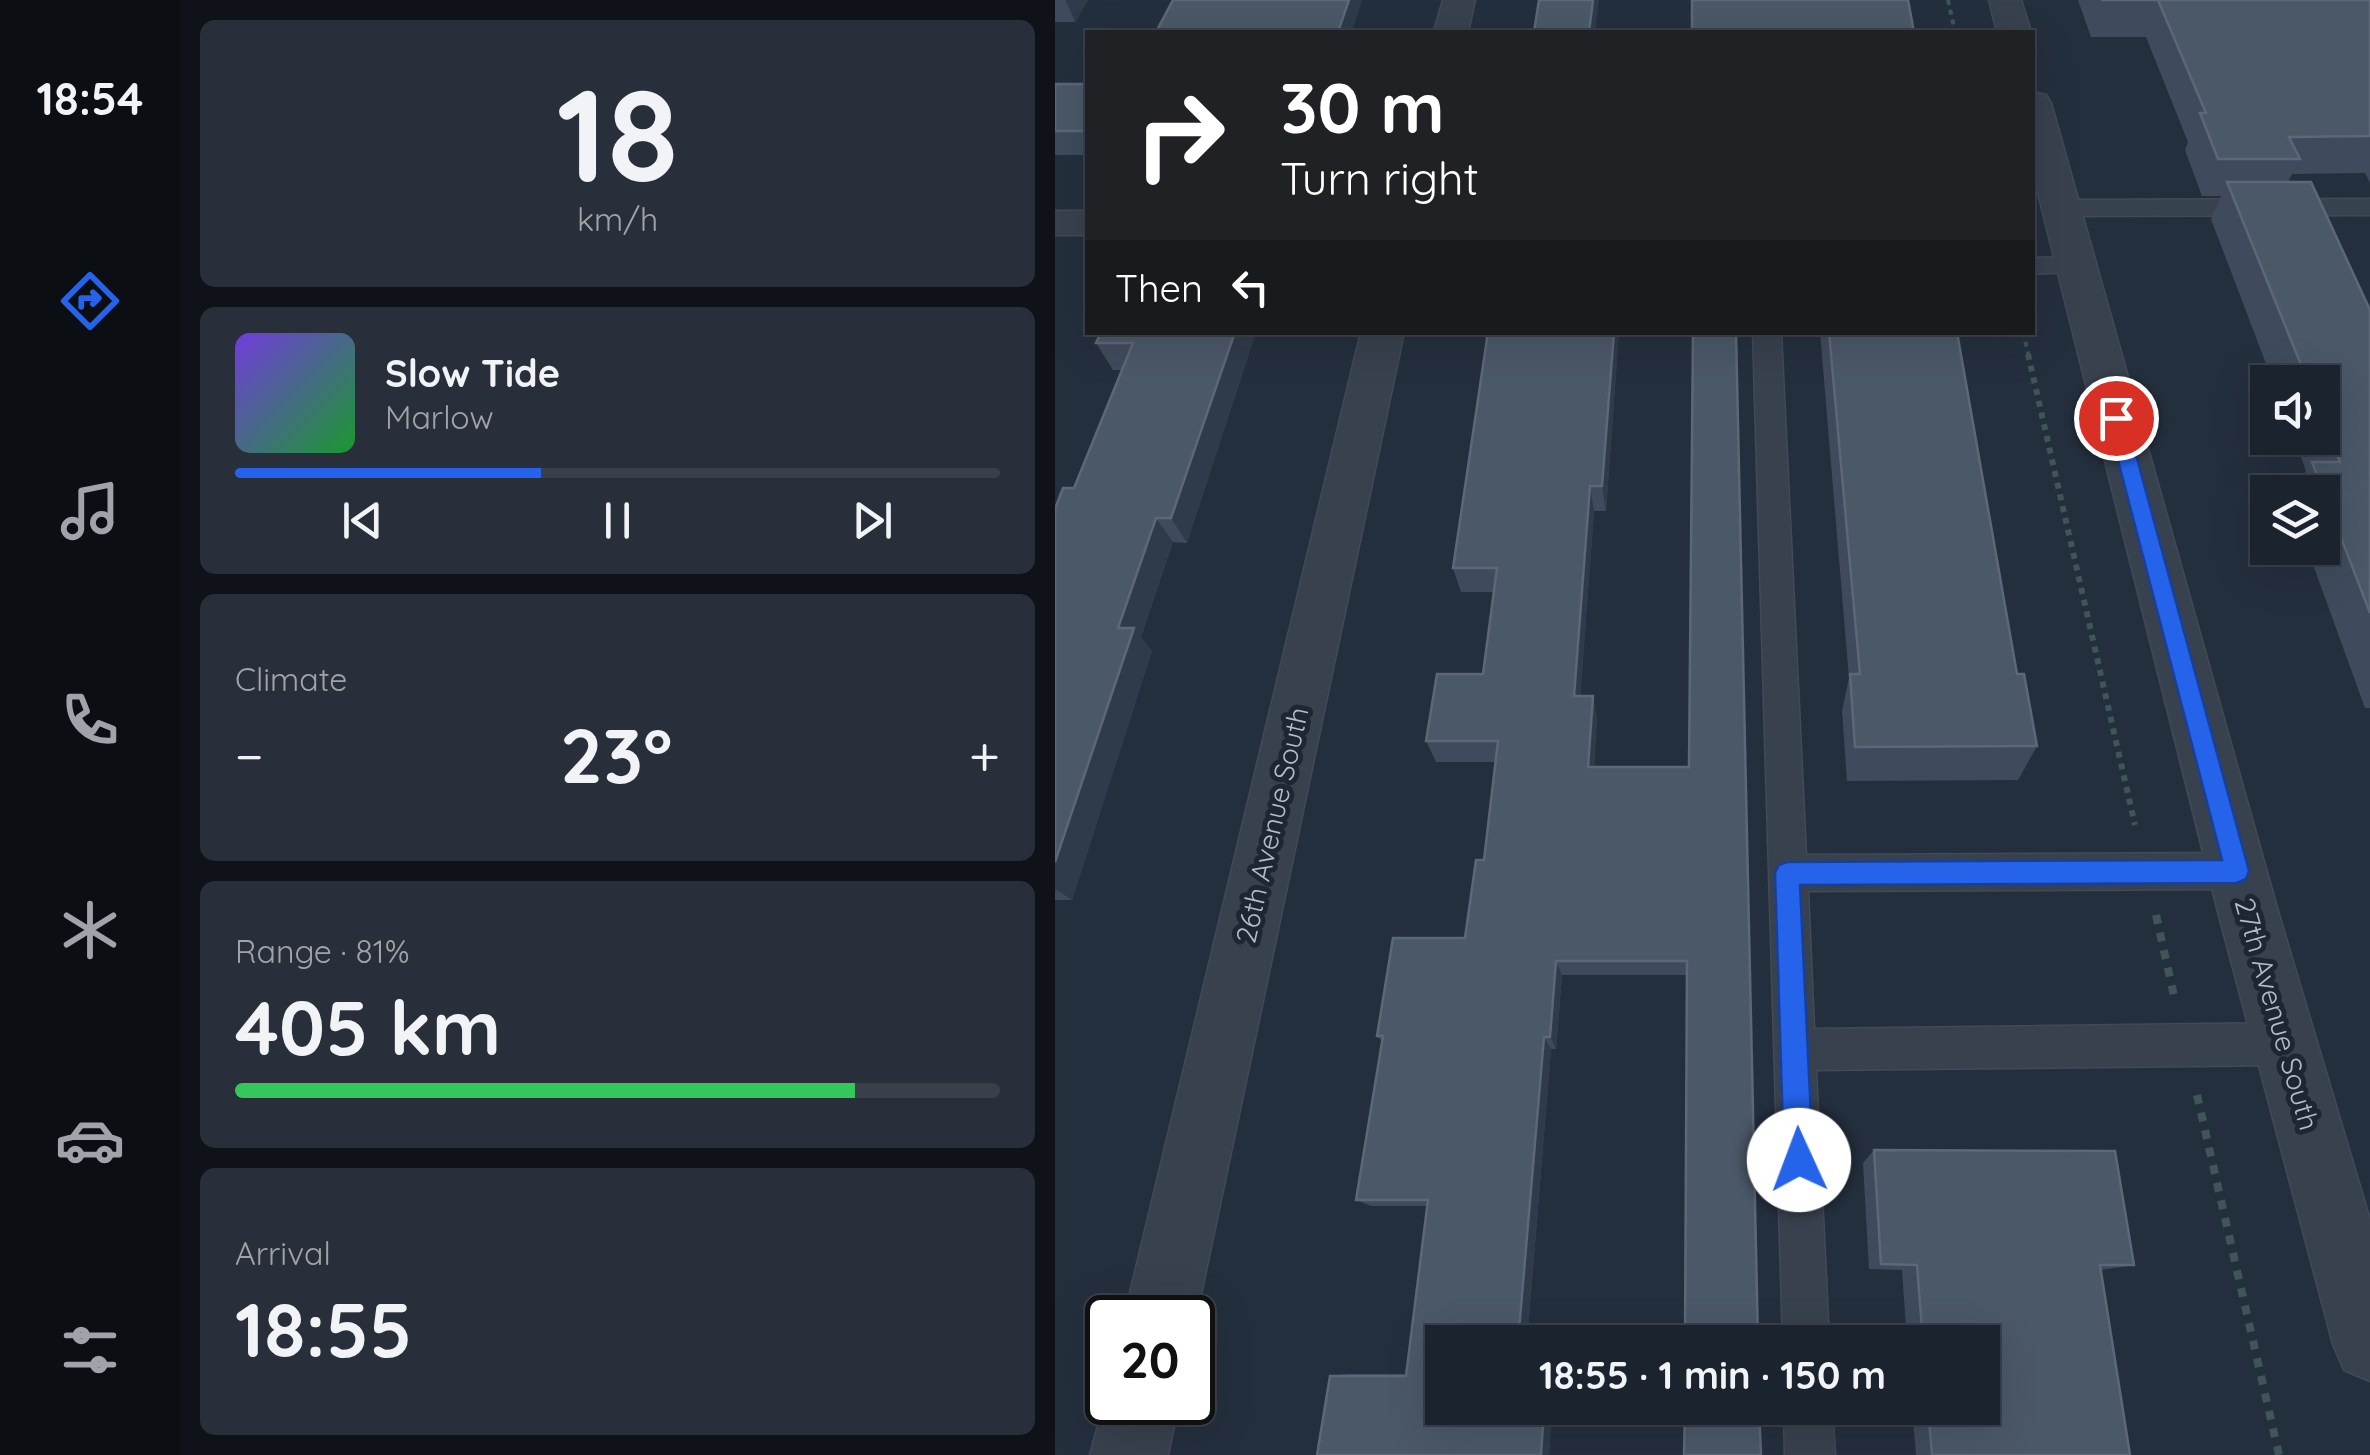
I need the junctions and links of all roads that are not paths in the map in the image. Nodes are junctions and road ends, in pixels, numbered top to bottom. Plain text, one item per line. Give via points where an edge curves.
1 (1459, 0) edge
2 (2005, 0) edge
3 (1452, 30) edge
4 (2013, 30) edge
5 (2035, 114) edge
6 (2049, 195) edge
7 (2370, 207) edge
8 (1055, 223) edge
9 (1085, 224) edge
10 (2054, 266) edge
11 (1382, 335) edge
12 (1767, 335) edge
13 (2237, 871) junction
14 (1787, 873) junction
15 (2285, 1044) junction
16 (1794, 1050) junction
17 (1165, 1295) edge
18 (1804, 1325) edge
19 (2370, 1344) edge
20 (1136, 1425) edge
21 (1809, 1425) edge
22 (1129, 1455) edge
23 (1810, 1455) edge

1 - 3 street
2 - 4 street
5 - 6 street, 27th Avenue South
6 - 7 lane
6 - 10 street, 27th Avenue South
8 - 9 street
10 - 13 street, 27th Avenue South
11 - 17 street, 26th Avenue South
12 - 14 lane
13 - 14 lane
13 - 15 street, 27th Avenue South
14 - 16 lane
15 - 16 lane
15 - 19 street, 27th Avenue South
16 - 18 lane
20 - 22 street
21 - 23 lane

